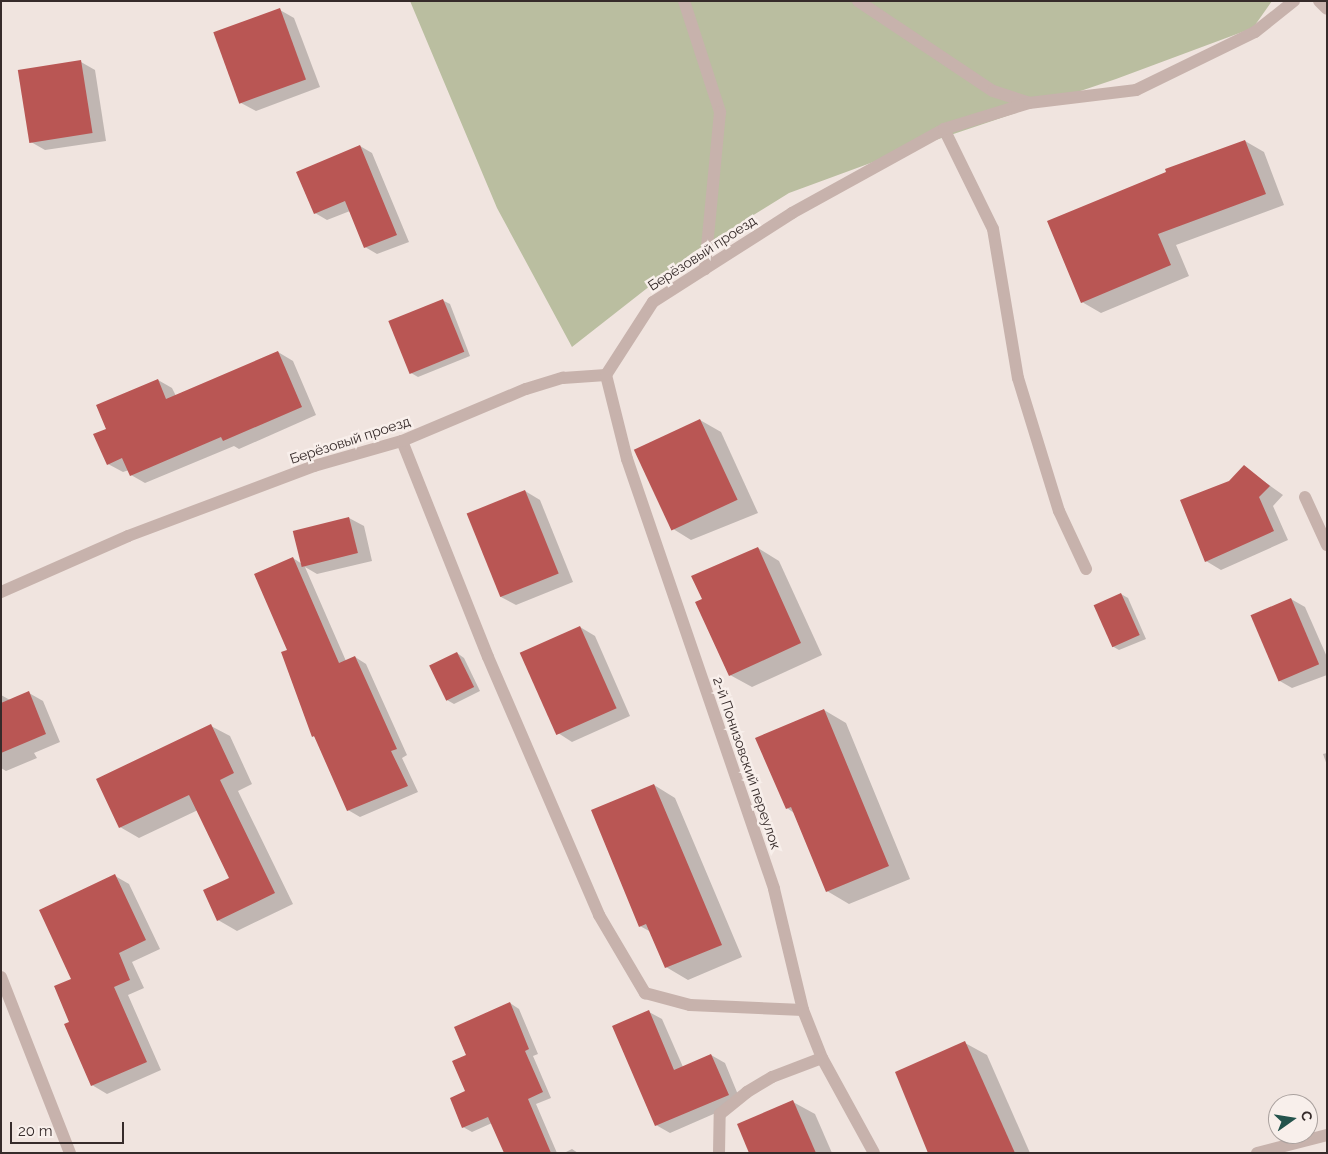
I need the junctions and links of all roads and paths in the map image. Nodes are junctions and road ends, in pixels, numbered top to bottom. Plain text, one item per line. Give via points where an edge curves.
1 (684, 1) edge
2 (858, 1) edge
3 (1294, 1) edge
4 (1319, 1) edge
5 (1327, 10) edge
6 (1029, 102) junction
7 (944, 129) junction
8 (705, 269) junction
9 (606, 375) junction
10 (402, 441) junction
11 (1305, 497) dead end
12 (1327, 545) edge
13 (1086, 569) dead end
14 (1, 592) edge
15 (1, 978) edge
16 (803, 1010) junction
17 (822, 1058) junction
18 (1327, 1135) edge
19 (70, 1153) edge
20 (719, 1153) edge
21 (874, 1153) edge
22 (1257, 1153) edge

1 - 8 street via 720,112
2 - 6 street via 993,91
3 - 6 street, Берёзовый проезд via 1255,32 1136,90
4 - 5 street
6 - 7 street, Берёзовый проезд
7 - 8 street, Берёзовый проезд via 792,214
7 - 13 street via 994,228 1018,378 1059,511
8 - 9 street, Берёзовый проезд via 653,302
9 - 10 street, Берёзовый проезд via 564,378 526,390
9 - 16 street, 2-й Понизовский переулок via 627,459 774,888
10 - 14 street, Берёзовый проезд via 314,466 214,503 128,536
10 - 16 street via 488,657 599,915 645,993 690,1006
11 - 12 street
15 - 19 street
16 - 17 street, 2-й Понизовский переулок
17 - 20 street via 772,1077 746,1092 720,1114
17 - 21 street, 2-й Понизовский переулок
18 - 22 street

